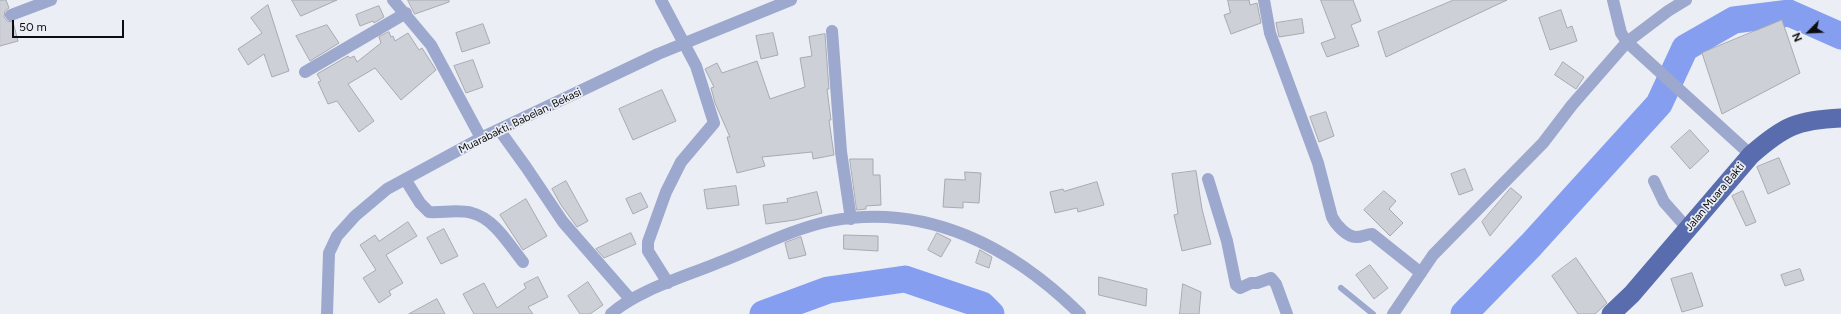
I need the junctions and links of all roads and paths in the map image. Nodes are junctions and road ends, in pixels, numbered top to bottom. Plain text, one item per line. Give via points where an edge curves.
1 (51, 0) edge
2 (393, 0) edge
3 (661, 0) edge
4 (791, 0) edge
5 (1264, 0) edge
6 (1613, 0) edge
7 (1686, 0) edge
8 (406, 13) junction
9 (10, 16) dead end
10 (832, 31) dead end
11 (1627, 42) junction
12 (684, 44) junction
13 (304, 72) dead end
14 (1841, 118) edge
15 (500, 130) junction
16 (481, 138) junction
17 (1751, 155) junction
18 (405, 179) junction
19 (1208, 179) dead end
20 (1654, 181) dead end
21 (850, 219) junction
22 (1688, 229) junction
23 (523, 262) dead end
24 (1421, 273) junction
25 (668, 283) junction
26 (1340, 288) dead end
27 (631, 300) junction
28 (327, 314) edge
29 (611, 314) edge
30 (1080, 314) edge
31 (1287, 314) edge
32 (1373, 314) edge
33 (1392, 314) edge
34 (1611, 314) edge

1 - 9 street
2 - 8 street
3 - 12 street
4 - 12 street, Muarabakti, Babelan, Bekasi
5 - 24 street via 1270,32 1318,163 1332,217 1351,236 1372,234
6 - 11 street via 1621,33
7 - 11 street via 1668,10
8 - 13 street
8 - 16 street via 431,45
10 - 21 street via 841,152
11 - 17 street
11 - 24 street via 1543,143 1433,255
12 - 15 street, Muarabakti, Babelan, Bekasi
12 - 25 street via 696,66 714,123 681,162 666,192 648,242 648,252
14 - 17 main road, Jalan Muara Bakti via 1793,125 1772,136
15 - 16 street, Muarabakti, Babelan, Bekasi
15 - 27 street via 562,222
16 - 18 street, Muarabakti, Babelan, Bekasi
17 - 22 main road, Jalan Muara Bakti
18 - 23 street via 428,212 473,213 485,218
18 - 28 street, Muarabakti, Babelan, Bekasi via 387,189 337,236 330,253
19 - 31 street via 1227,241 1236,285 1240,288 1271,278 1276,284
20 - 22 street via 1664,202
21 - 25 street via 830,221 775,239
21 - 30 street via 890,218 916,221 971,236 1032,272
22 - 34 main road, Jalan Muara Bakti via 1632,294
24 - 33 street
25 - 27 street
26 - 32 lane
27 - 29 street

